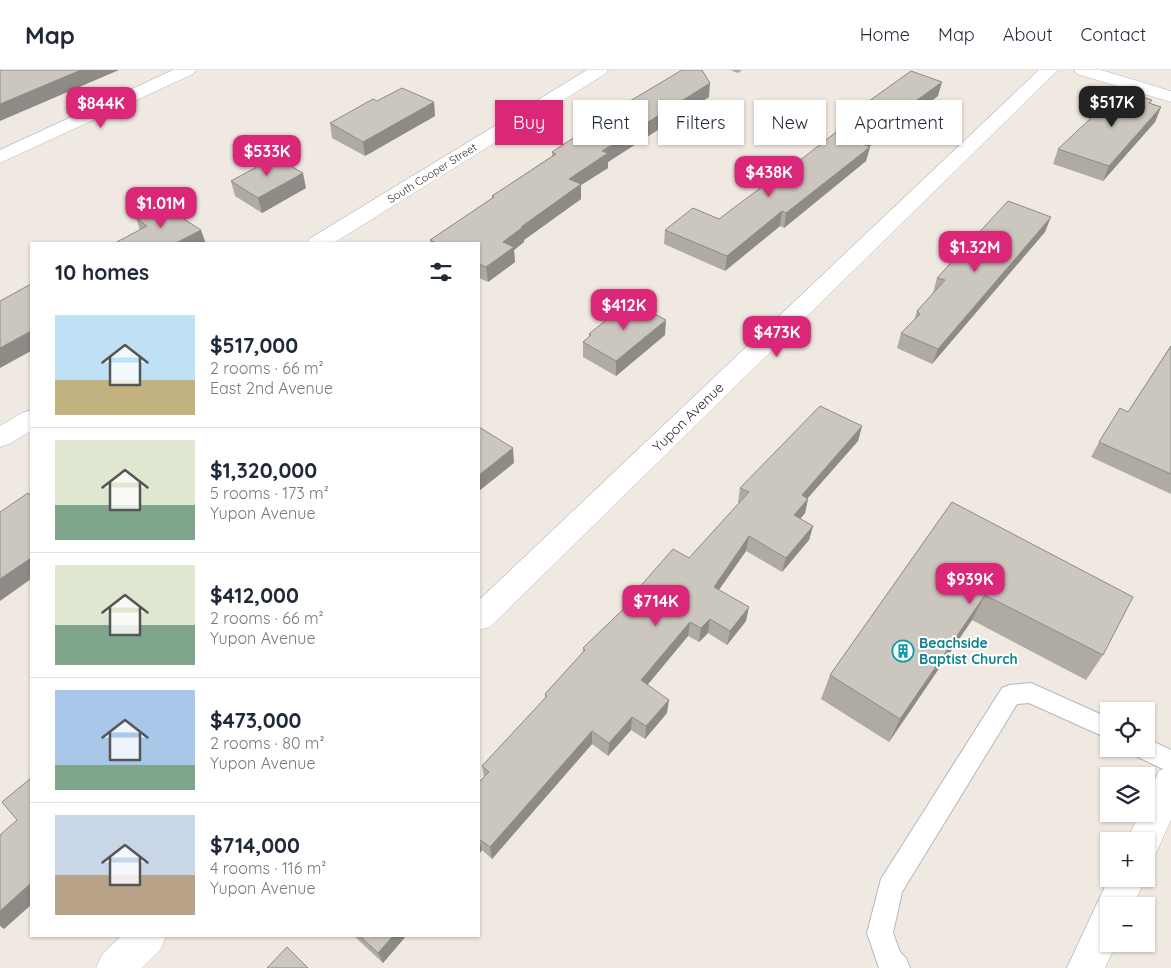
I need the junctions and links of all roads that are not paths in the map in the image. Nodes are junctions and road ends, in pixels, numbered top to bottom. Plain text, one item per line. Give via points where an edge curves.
1 (187, 70) edge
2 (599, 70) edge
3 (1049, 70) edge
4 (1083, 70) edge
5 (1171, 97) edge
6 (0, 157) edge
7 (319, 242) edge
8 (30, 420) edge
9 (0, 438) edge
10 (480, 617) edge
11 (1100, 725) edge
12 (1155, 754) edge
13 (1171, 762) edge
14 (1171, 782) edge
15 (1148, 832) edge
16 (147, 937) edge
17 (1100, 938) edge
18 (115, 968) edge
19 (896, 968) edge
20 (1086, 968) edge

1 - 6 street
2 - 7 street, South Cooper Street
3 - 10 street, Yupon Avenue
4 - 5 street
8 - 9 street
11 - 19 lane via 1031,693 1010,696 890,888 880,934 889,960
12 - 13 lane
14 - 15 street
16 - 18 street
17 - 20 street

